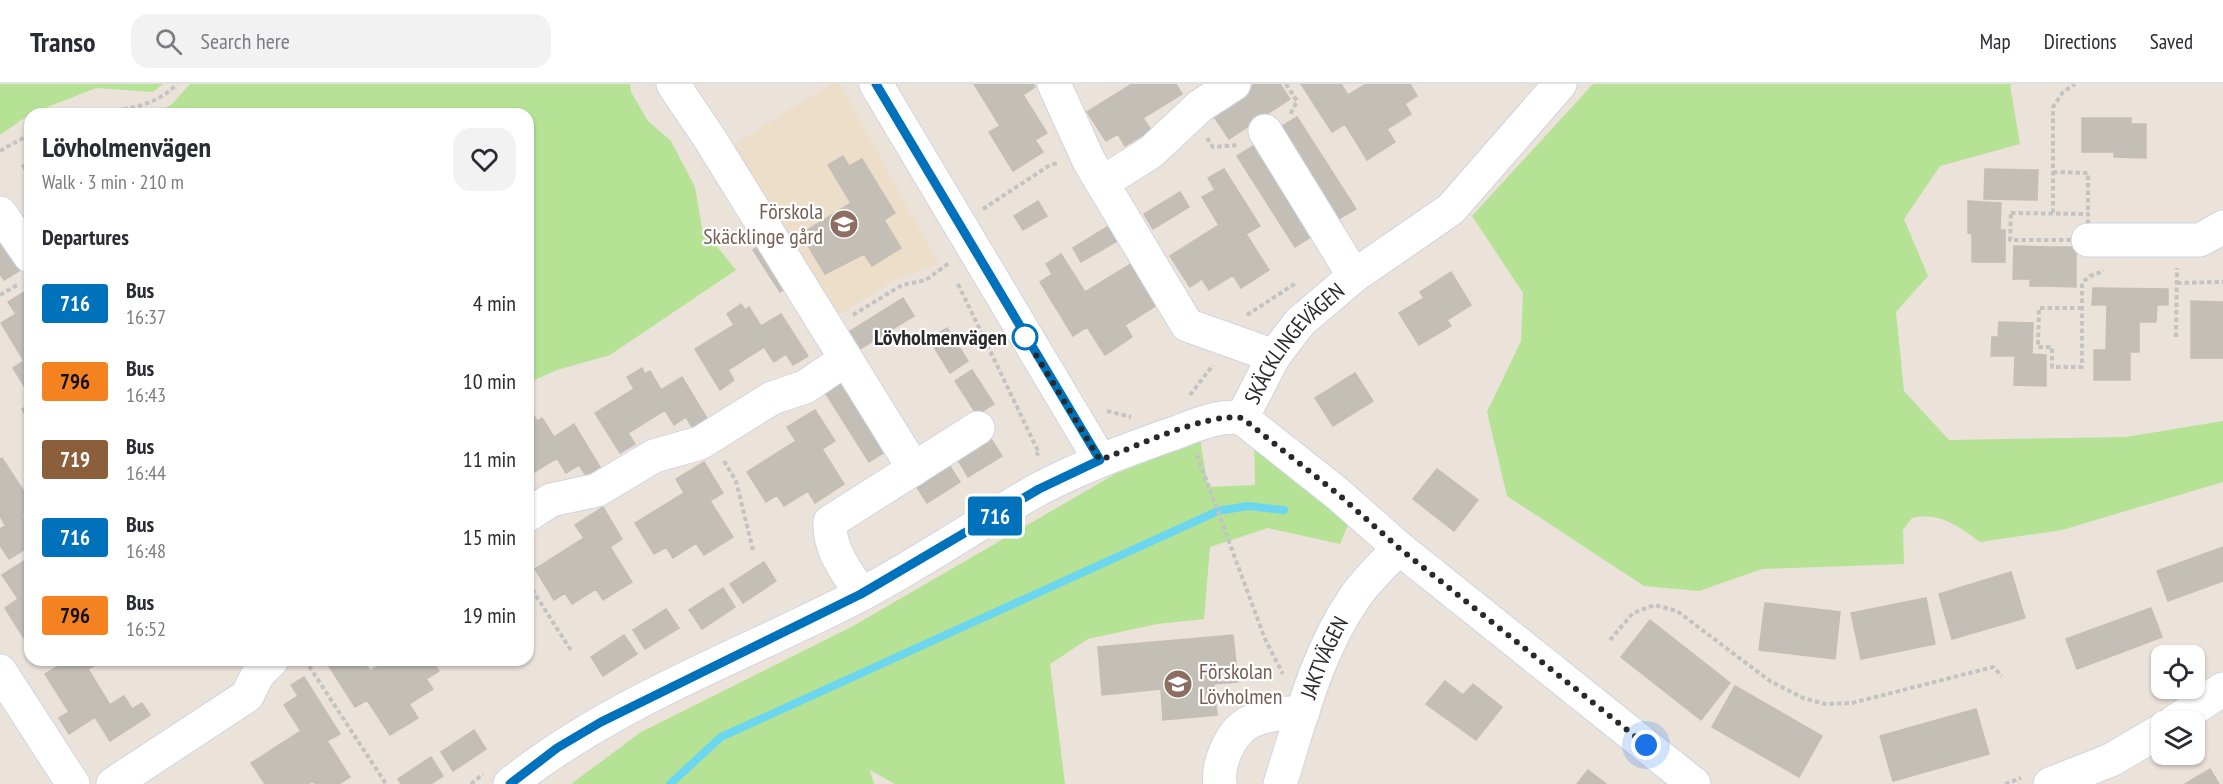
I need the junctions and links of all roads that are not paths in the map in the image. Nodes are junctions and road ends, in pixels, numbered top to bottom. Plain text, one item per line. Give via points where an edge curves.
1 (673, 84) edge
2 (876, 84) edge
3 (1054, 84) edge
4 (1234, 84) edge
5 (1560, 84) edge
6 (1265, 131) dead end
7 (1102, 183) junction
8 (0, 213) edge
9 (2088, 227) road end
10 (2223, 228) edge
11 (24, 267) edge
12 (1354, 276) junction
13 (1274, 356) junction
14 (846, 359) junction
15 (1242, 418) junction
16 (978, 428) dead end
17 (1100, 460) junction
18 (914, 469) junction
19 (534, 511) edge
20 (1399, 548) junction
21 (861, 594) junction
22 (266, 666) edge
23 (0, 671) edge
24 (2223, 689) edge
25 (2190, 711) edge
26 (1303, 712) junction
27 (2151, 736) edge
28 (500, 776) edge
29 (73, 784) edge
30 (113, 784) edge
31 (1220, 784) edge
32 (1280, 784) edge
33 (1694, 784) edge
34 (2050, 784) edge

1 - 14 street
2 - 17 street
3 - 7 street
4 - 7 street via 1200,106 1150,152
5 - 12 street, SKÄCKLINGEVÄGEN via 1451,208
6 - 12 street
7 - 13 street via 1187,325
8 - 11 street
9 - 10 street via 2136,240 2176,241 2200,240
12 - 13 street, SKÄCKLINGEVÄGEN via 1300,322
13 - 15 street, SKÄCKLINGEVÄGEN
14 - 18 street
14 - 19 street via 805,387 772,398 700,443 654,456 597,490 551,500
15 - 17 street, SKÄCKLINGEVÄGEN via 1230,416 1188,428
15 - 20 street
16 - 18 street
17 - 21 street, SKÄCKLINGEVÄGEN via 1039,489
18 - 21 street via 830,522 833,552
20 - 26 street, JAKTVÄGEN via 1354,598 1338,625
20 - 33 street
21 - 28 street, SKÄCKLINGEVÄGEN
22 - 30 street via 248,696
23 - 29 street
24 - 25 street
26 - 31 street via 1280,713 1247,723 1227,748 1218,771
26 - 32 street, JAKTVÄGEN
27 - 34 street via 2111,760

